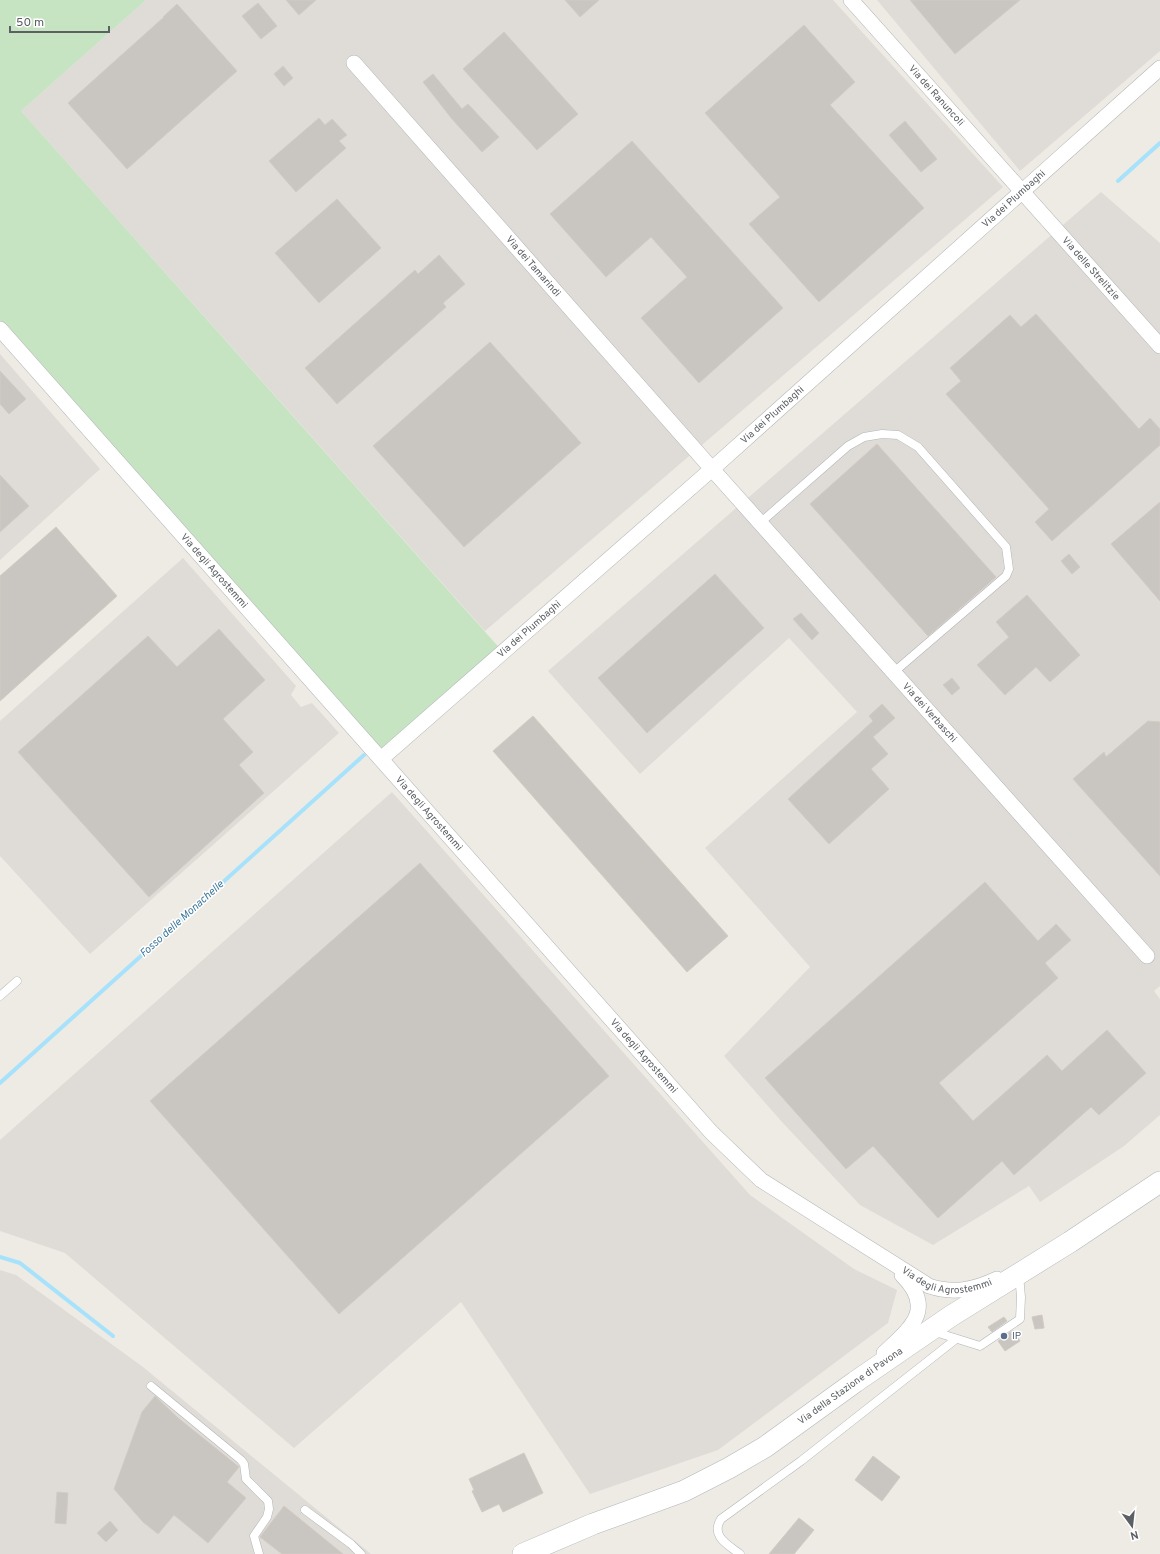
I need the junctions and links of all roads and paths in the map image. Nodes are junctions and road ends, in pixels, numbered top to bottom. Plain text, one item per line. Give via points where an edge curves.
1 (851, 0) edge
2 (354, 63) dead end
3 (1160, 68) edge
4 (1022, 191) junction
5 (0, 329) edge
6 (1160, 346) edge
7 (712, 469) junction
8 (760, 523) junction
9 (894, 672) junction
10 (381, 759) junction
11 (1147, 956) dead end
12 (16, 981) dead end
13 (0, 996) edge
14 (1160, 1182) edge
15 (1070, 1242) junction
16 (889, 1262) junction
17 (1019, 1273) junction
18 (929, 1331) junction
19 (956, 1339) junction
20 (855, 1382) junction
21 (151, 1386) dead end
22 (305, 1510) dead end
23 (259, 1554) edge
24 (361, 1554) edge
25 (523, 1554) edge
26 (740, 1554) edge

1 - 4 street, Via dei Ranuncoli
2 - 7 street, Via dei Tamarindi
3 - 4 street, Via dei Plumbaghi
4 - 6 street, Via delle Strelitzie
4 - 7 street, Via dei Plumbaghi
5 - 10 street, Via degli Agrostemmi
7 - 8 street, Via dei Verbaschi
7 - 10 street, Via dei Plumbaghi
8 - 9 street, Via dei Verbaschi
8 - 9 lane via 848,446 864,436 898,435 918,447 1006,547 1010,569 1006,576
9 - 11 street, Via dei Verbaschi
10 - 16 street, Via degli Agrostemmi via 711,1132 761,1180
12 - 13 lane
14 - 15 main road, Via della Stazione di Pavona
15 - 16 street, Via degli Agrostemmi via 987,1283 964,1290 942,1290 929,1286
15 - 17 main road, Via della Stazione di Pavona
16 - 20 street, Via degli Agrostemmi via 916,1291 919,1302 917,1313 915,1320 903,1335
17 - 18 main road, Via della Stazione di Pavona
17 - 19 lane via 1022,1297 1020,1319 980,1346
18 - 19 lane
18 - 20 main road, Via della Stazione di Pavona
19 - 26 lane via 801,1461 721,1518 717,1528 719,1536
20 - 25 main road, Via della Stazione di Pavona via 765,1447 702,1483 593,1524
21 - 23 lane via 242,1460 246,1479 268,1501 267,1517 254,1536
22 - 24 lane via 352,1544

